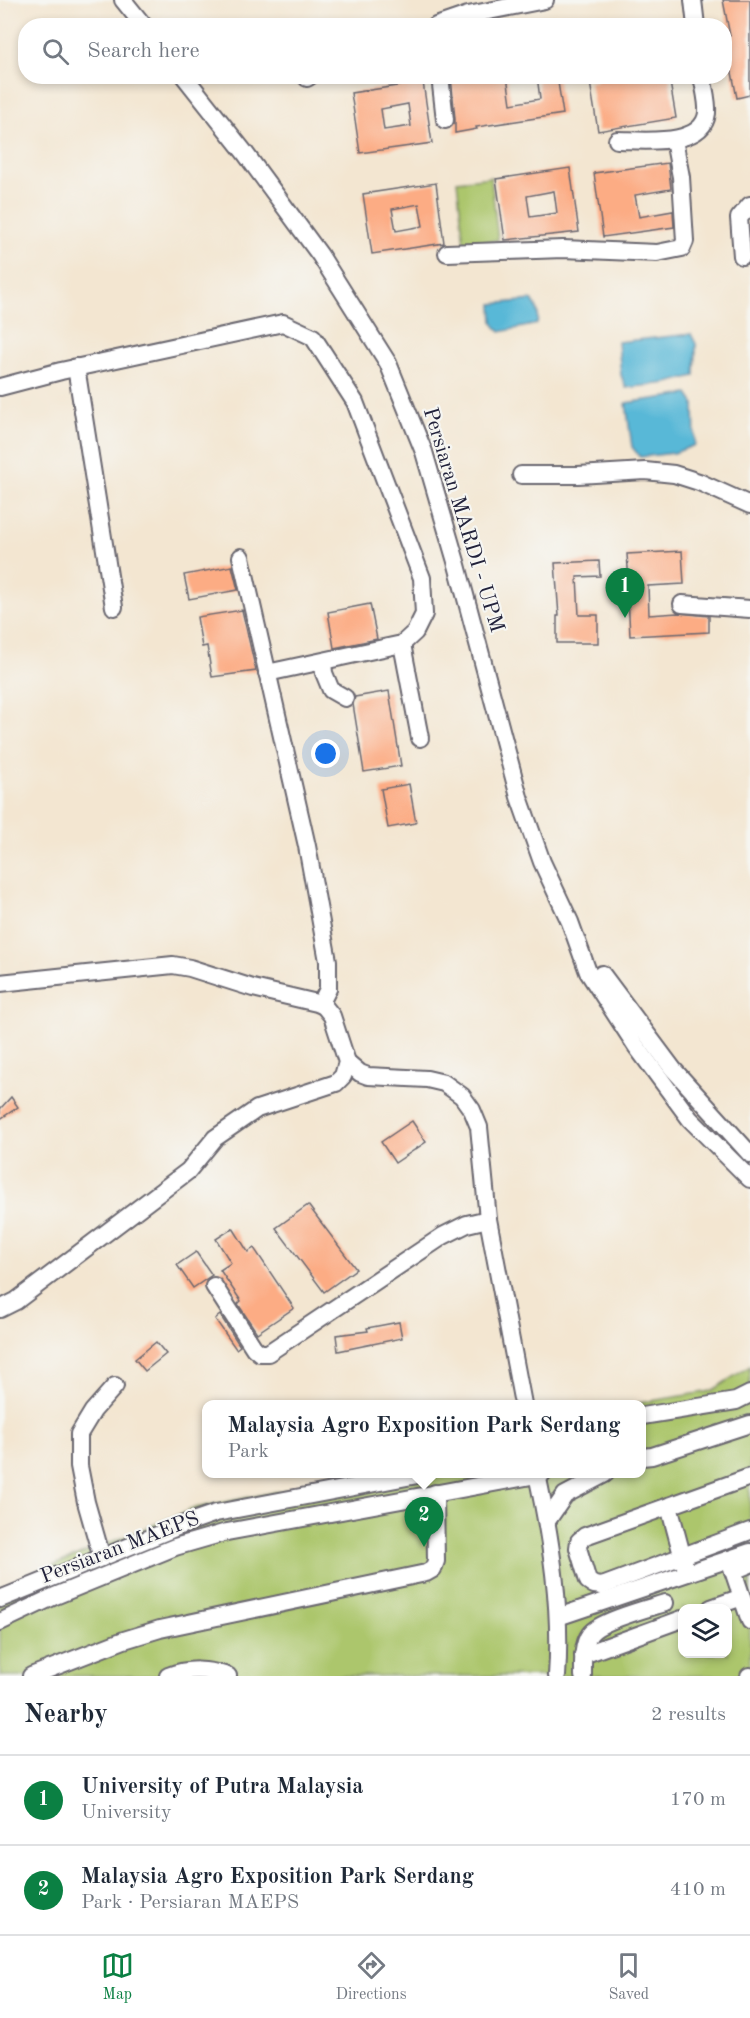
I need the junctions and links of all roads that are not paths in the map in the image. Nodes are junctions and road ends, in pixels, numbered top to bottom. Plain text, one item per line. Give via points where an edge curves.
1 (123, 0) edge
2 (545, 0) edge
3 (693, 0) edge
4 (138, 18) edge
5 (459, 18) edge
6 (695, 18) edge
7 (190, 84) edge
8 (441, 84) edge
9 (703, 84) edge
10 (445, 120) dead end
11 (617, 140) dead end
12 (674, 140) junction
13 (750, 205) edge
14 (447, 253) dead end
15 (742, 256) dead end
16 (76, 368) junction
17 (0, 387) edge
18 (521, 475) dead end
19 (750, 505) edge
20 (241, 556) dead end
21 (682, 604) dead end
22 (114, 607) dead end
23 (750, 609) edge
24 (402, 644) junction
25 (323, 662) junction
26 (267, 673) junction
27 (345, 698) dead end
28 (420, 738) dead end
29 (570, 922) junction
30 (0, 983) edge
31 (325, 997) junction
32 (347, 1062) junction
33 (750, 1154) edge
34 (750, 1179) edge
35 (488, 1219) junction
36 (214, 1286) dead end
37 (0, 1309) edge
38 (115, 1386) dead end
39 (750, 1394) edge
40 (522, 1400) edge
41 (646, 1415) edge
42 (750, 1424) edge
43 (646, 1458) edge
44 (750, 1477) edge
45 (398, 1478) edge
46 (517, 1478) edge
47 (540, 1478) edge
48 (596, 1478) edge
49 (435, 1493) junction
50 (669, 1506) junction
51 (546, 1521) junction
52 (750, 1531) edge
53 (750, 1552) edge
54 (682, 1556) junction
55 (102, 1558) junction
56 (750, 1564) edge
57 (731, 1565) junction
58 (688, 1573) junction
59 (742, 1597) junction
60 (0, 1599) edge
61 (665, 1603) dead end
62 (722, 1604) edge
63 (558, 1617) junction
64 (678, 1620) edge
65 (750, 1620) edge
66 (0, 1622) edge
67 (584, 1655) junction
68 (31, 1676) edge
69 (168, 1676) edge
70 (228, 1676) edge
71 (557, 1676) edge
72 (584, 1676) edge

1 - 4 street
2 - 5 street
3 - 6 street
7 - 29 street, Persiaran MARDI - UPM via 320,255 388,363 424,452 519,797 542,862
8 - 10 street
9 - 12 street via 707,114 700,129
11 - 12 street
12 - 14 street via 685,241 682,248 657,253 563,249
13 - 15 street via 739,218
16 - 17 street
16 - 22 street
16 - 24 street via 283,323 313,337 355,402 422,578 424,614 415,632
18 - 19 street via 645,471 674,474
20 - 26 street
21 - 23 street
24 - 25 street
24 - 28 street
25 - 26 street
25 - 27 street via 331,690
26 - 31 street via 307,846 328,961
29 - 33 street, Persiaran MARDI - UPM via 595,966 673,1069
29 - 34 street, Persiaran MARDI - UPM via 588,972 636,1046 690,1119
30 - 31 street via 173,965 317,1003
31 - 32 street
32 - 35 street via 360,1074 427,1079 444,1083 462,1096 479,1127
32 - 37 street via 336,1083 257,1109 215,1138 188,1171 16,1301
35 - 36 street via 443,1236 268,1353 255,1348
35 - 40 street
38 - 55 street via 79,1434 79,1466
39 - 41 street via 736,1401
42 - 43 street
44 - 50 street
45 - 55 street, Persiaran MAEPS via 216,1514
46 - 49 street, Persiaran MAEPS
47 - 51 street
48 - 51 street via 565,1495
49 - 66 street, Persiaran MAEPS via 227,1532 175,1547
49 - 68 street via 436,1561 426,1573 160,1629
50 - 54 street
50 - 54 street via 585,1536 578,1548 588,1581 602,1586
51 - 63 street
52 - 54 street
53 - 57 street
54 - 58 street
55 - 60 street, Persiaran MAEPS
56 - 57 street
57 - 58 street
57 - 59 street
58 - 63 street
59 - 62 street
59 - 65 street
61 - 67 street via 600,1625 590,1633
63 - 71 street
64 - 67 street
67 - 72 street
69 - 70 street via 193,1669

